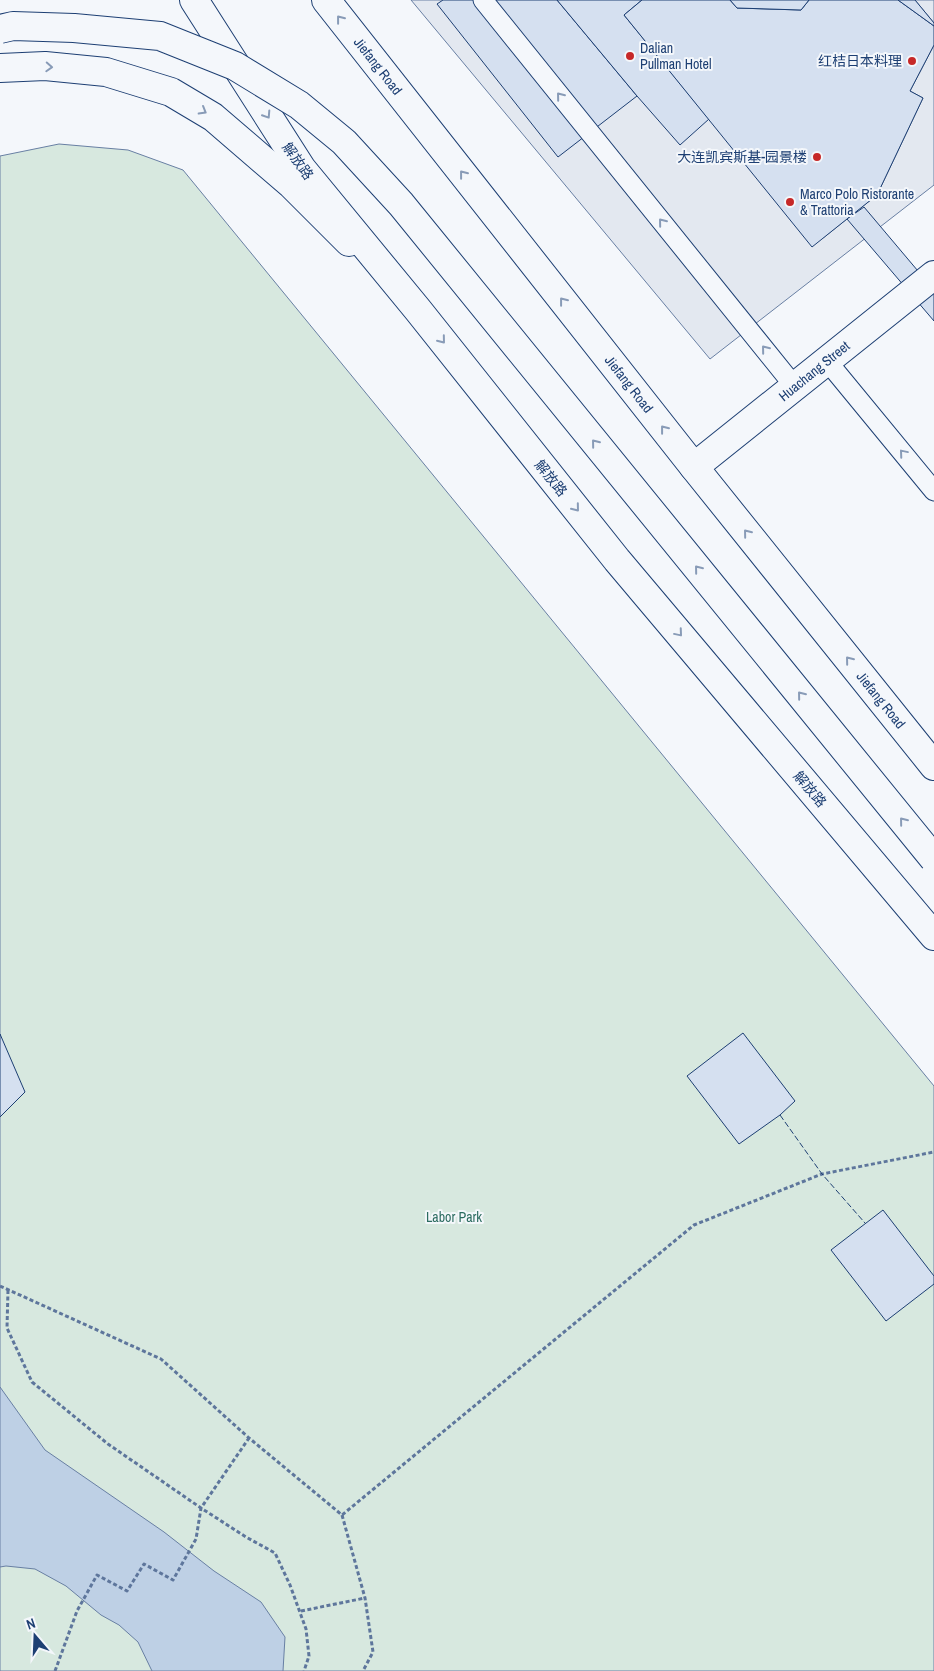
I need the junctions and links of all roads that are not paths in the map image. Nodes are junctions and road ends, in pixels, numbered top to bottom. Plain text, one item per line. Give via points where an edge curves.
1 (194, 0) edge
2 (326, 0) edge
3 (483, 0) edge
4 (0, 29) edge
5 (0, 68) edge
6 (934, 275) edge
7 (418, 310) junction
8 (826, 361) junction
9 (795, 387) junction
10 (694, 467) junction
11 (934, 491) edge
12 (934, 766) edge
13 (934, 859) edge
14 (934, 936) edge

1 -> 7 main road, 解放路 via 302,169
10 -> 2 main road, Jiefang Road
9 -> 3 lane
13 -> 4 main road, bridge via 401,204 344,142 299,106 235,66 160,36 74,28 13,26
5 -> 7 main road via 46,66 106,72 172,92 213,117 292,185
6 - 8 main road, Huachang Street
7 -> 14 main road, 解放路 via 617,560
8 - 9 main road, Huachang Street
11 -> 8 lane
9 - 10 main road, Huachang Street
12 -> 10 main road, Jiefang Road

